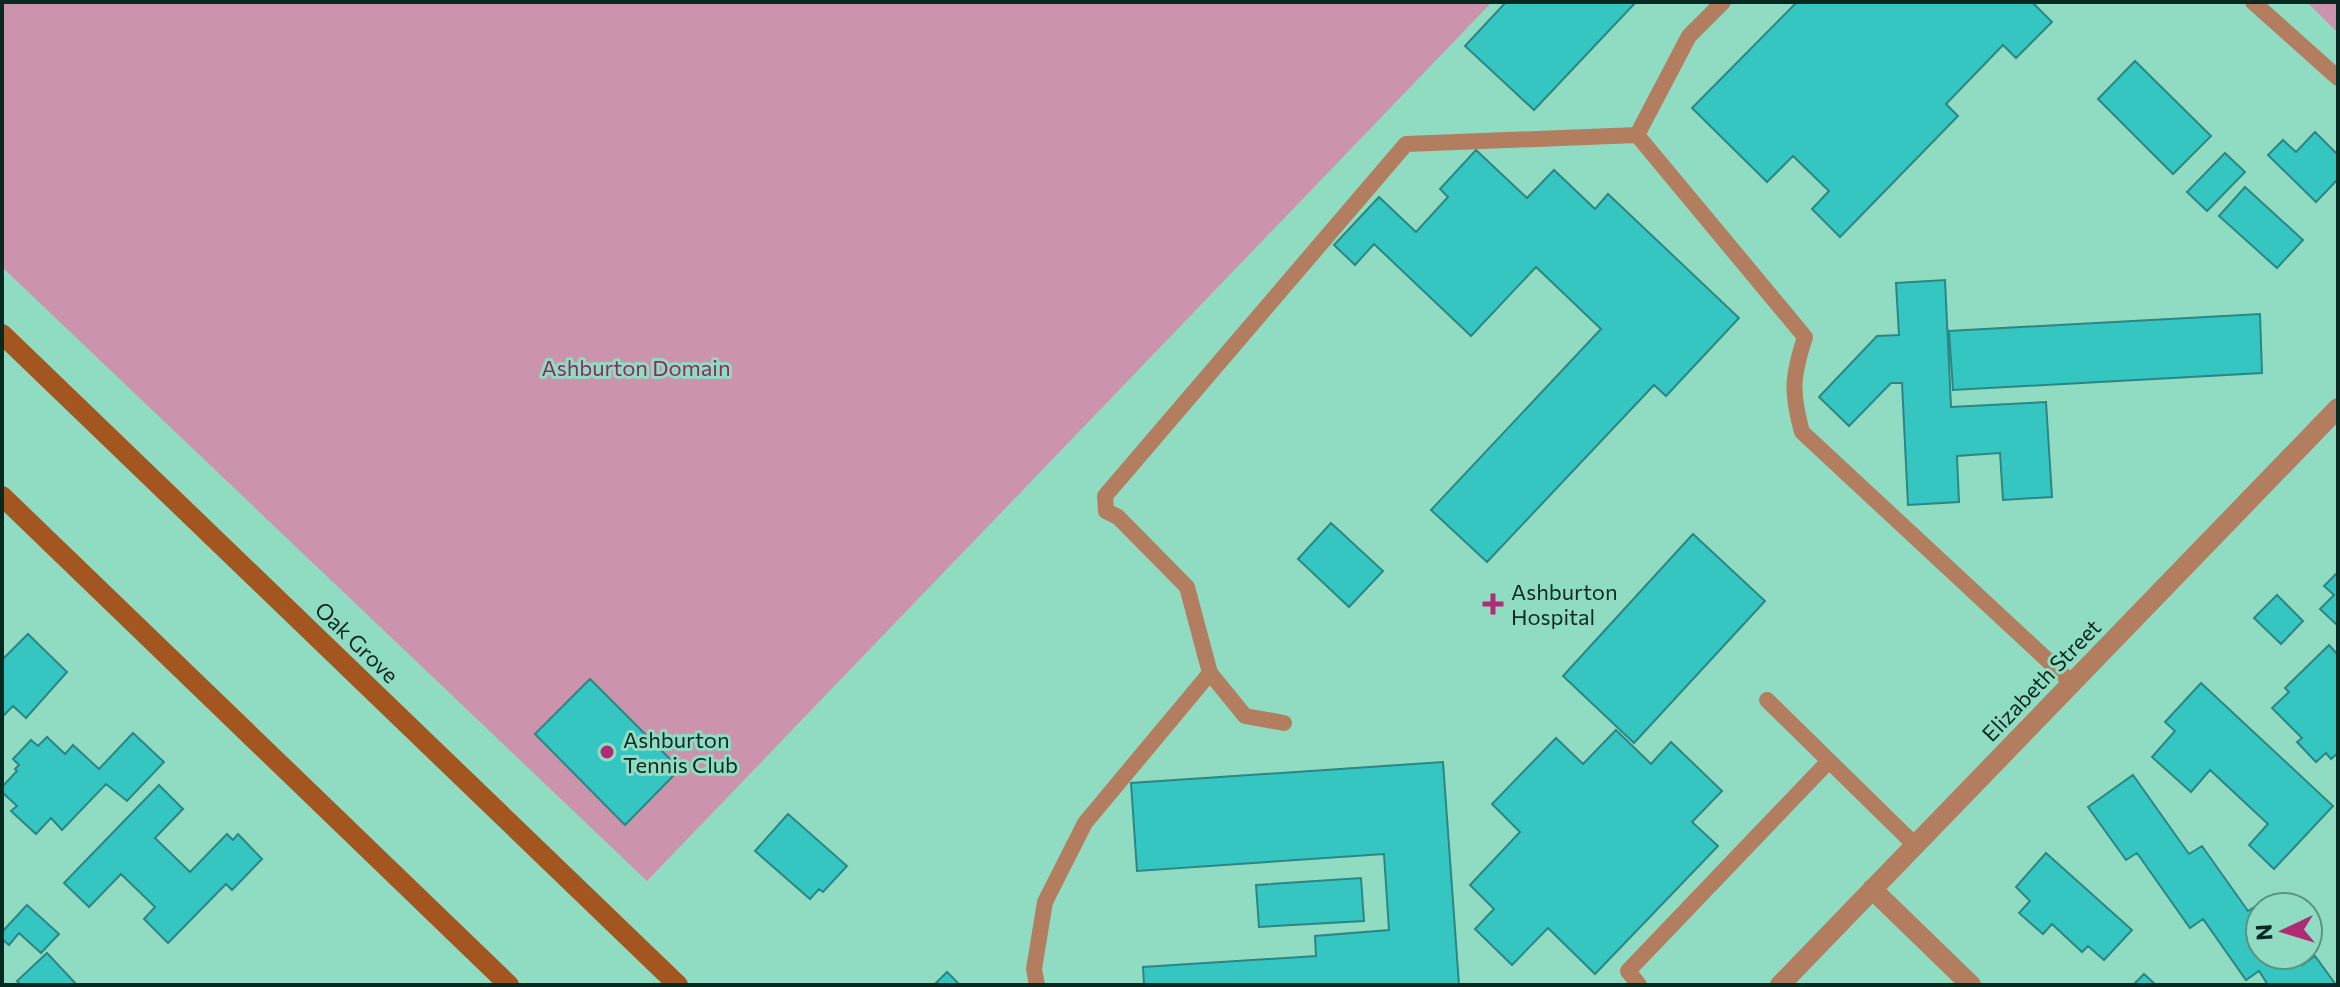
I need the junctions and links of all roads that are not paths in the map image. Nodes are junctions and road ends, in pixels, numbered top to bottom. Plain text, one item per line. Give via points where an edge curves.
1 (1723, 2) edge
2 (2253, 2) edge
3 (2338, 78) edge
4 (1637, 135) junction
5 (2, 334) edge
6 (2338, 408) edge
7 (2, 496) edge
8 (1210, 673) junction
9 (2071, 682) junction
10 (1767, 700) dead end
11 (1284, 723) dead end
12 (1829, 761) junction
13 (1916, 846) junction
14 (1872, 889) junction
15 (509, 985) edge
16 (678, 985) edge
17 (1037, 985) edge
18 (1639, 985) edge
19 (1780, 985) edge
20 (1971, 985) edge

1 - 4 lane via 1689,36
2 - 3 lane
4 - 8 lane via 1406,144 1105,496 1106,511 1187,587
4 - 9 lane via 1805,337 1794,373 1794,404 1802,432
5 - 16 street, Oak Grove
6 - 9 street, Elizabeth Street
7 - 15 street
8 - 11 lane via 1245,716
8 - 17 lane via 1085,823 1045,902 1034,969
9 - 13 street, Elizabeth Street
10 - 12 lane
12 - 13 lane
12 - 18 lane via 1628,971
13 - 14 street, Elizabeth Street
14 - 19 street, Elizabeth Street
14 - 20 street

